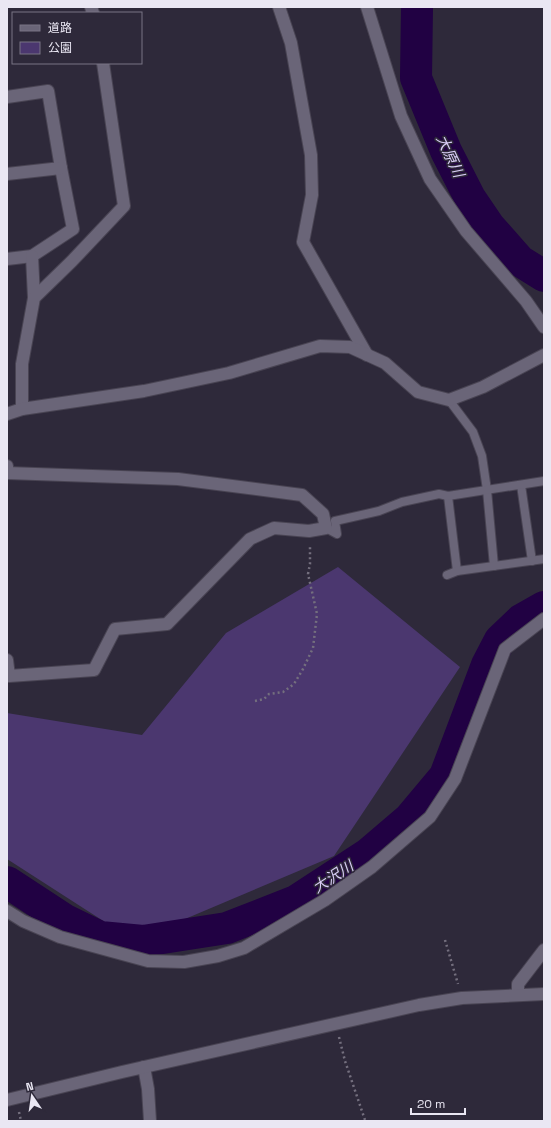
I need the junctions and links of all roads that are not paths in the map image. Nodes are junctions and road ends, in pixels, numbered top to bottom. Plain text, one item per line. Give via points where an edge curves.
1 (279, 7) edge
2 (367, 7) edge
3 (103, 64) edge
4 (7, 97) edge
5 (61, 168) junction
6 (7, 174) edge
7 (32, 256) junction
8 (7, 259) edge
9 (34, 298) junction
10 (544, 328) edge
11 (368, 355) junction
12 (544, 355) edge
13 (449, 400) junction
14 (22, 409) junction
15 (7, 414) edge
16 (7, 466) edge
17 (544, 481) edge
18 (521, 485) junction
19 (487, 490) junction
20 (448, 496) junction
21 (326, 528) junction
22 (544, 559) edge
23 (532, 560) junction
24 (494, 566) junction
25 (456, 571) junction
26 (448, 575) dead end
27 (544, 619) edge
28 (7, 660) edge
29 (7, 910) edge
30 (544, 950) edge
31 (518, 994) junction
32 (544, 994) edge
33 (144, 1067) junction
34 (7, 1100) edge
35 (150, 1121) edge

1 - 11 street via 291,43 311,154 312,195 303,242
2 - 10 street via 401,116 430,179 466,231 526,301
3 - 9 street via 124,206
4 - 5 street via 48,91
5 - 6 street
5 - 7 street via 73,229
7 - 8 street
7 - 9 street
9 - 14 street via 22,364
11 - 13 street via 385,363 418,392
11 - 14 street via 350,347 320,346 229,373 144,391
12 - 13 street via 483,387
13 - 19 lane via 473,432 482,456
14 - 15 street
16 - 21 street via 8,473 178,479 302,495 323,514
17 - 18 lane
18 - 19 lane
18 - 23 lane
19 - 20 lane
19 - 24 lane
20 - 21 lane via 439,494 402,502 379,511 335,521 337,534
20 - 25 lane
21 - 28 street via 312,531 274,528 250,539 167,624 114,629 94,670 9,676
22 - 23 lane
23 - 24 lane
24 - 25 lane
25 - 26 lane
27 - 29 street via 504,649 455,779 430,817 354,880 244,948 184,962 148,961 60,937 23,921
30 - 31 street via 518,984
31 - 32 street
31 - 33 street via 462,998 419,1005
33 - 34 street
33 - 35 street

